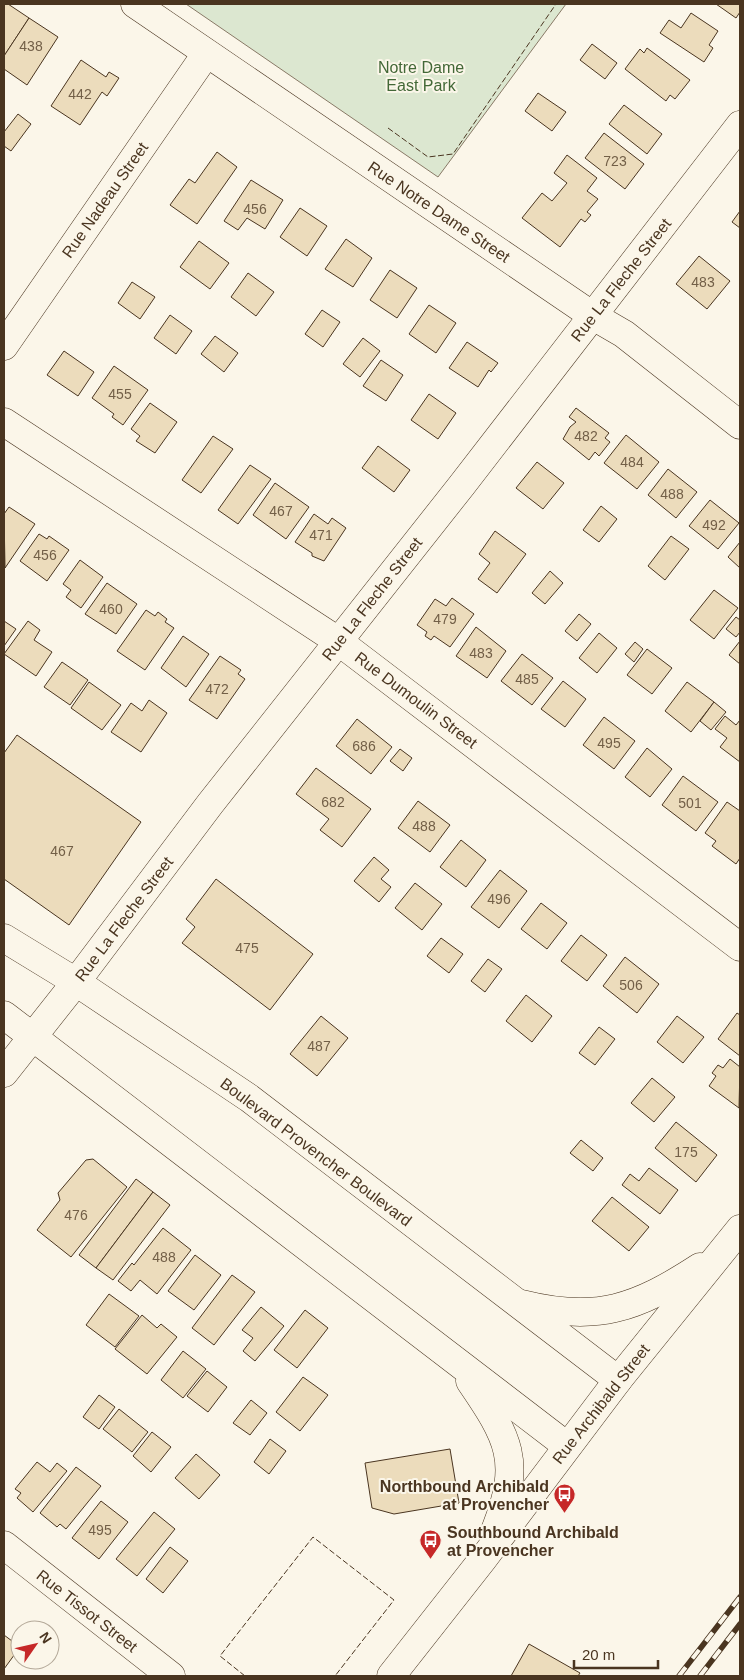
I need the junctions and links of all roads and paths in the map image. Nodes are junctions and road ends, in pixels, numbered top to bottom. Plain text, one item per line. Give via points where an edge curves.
1 (135, 4) edge
2 (206, 54) junction
3 (740, 125) edge
4 (593, 316) junction
5 (4, 346) edge
6 (4, 422) edge
7 (740, 424) edge
8 (338, 641) junction
9 (4, 938) edge
10 (740, 947) edge
11 (76, 982) junction
12 (4, 1015) edge
13 (34, 1036) junction
14 (4, 1073) edge
15 (740, 1229) edge
16 (722, 1253) junction
17 (514, 1302) junction
18 (458, 1364) junction
19 (618, 1380) junction
20 (567, 1446) junction
21 (4, 1545) edge
22 (484, 1559) junction
23 (171, 1676) edge
24 (391, 1676) edge

1 - 2 street, Rue Notre Dame Street
2 - 4 street, Rue Notre Dame Street
2 - 5 street, Rue Nadeau Street
3 - 4 street, Rue La Fleche Street
4 - 7 street, Rue Notre Dame Street via 624,334
4 - 8 street, Rue La Fleche Street
6 - 8 street, Rue Dumoulin Street
8 - 10 street, Rue Dumoulin Street
8 - 11 street, Rue La Fleche Street
9 - 11 street, Boulevard Provencher Boulevard
11 - 13 street, Rue La Fleche Street
11 - 17 street, Boulevard Provencher Boulevard via 249,1098
12 - 13 street
13 - 14 street, Rue La Fleche Street
13 - 18 street
15 - 16 street, Rue Archibald Street
16 - 17 street via 666,1290 620,1308 565,1313
16 - 19 street, Rue Archibald Street
17 - 19 street, Boulevard Provencher Boulevard
18 - 20 street
18 - 22 street via 504,1438 510,1467 508,1498
19 - 20 street, Rue Archibald Street
20 - 22 street, Rue Archibald Street
21 - 23 street, Rue Tissot Street
22 - 24 street, Rue Archibald Street

